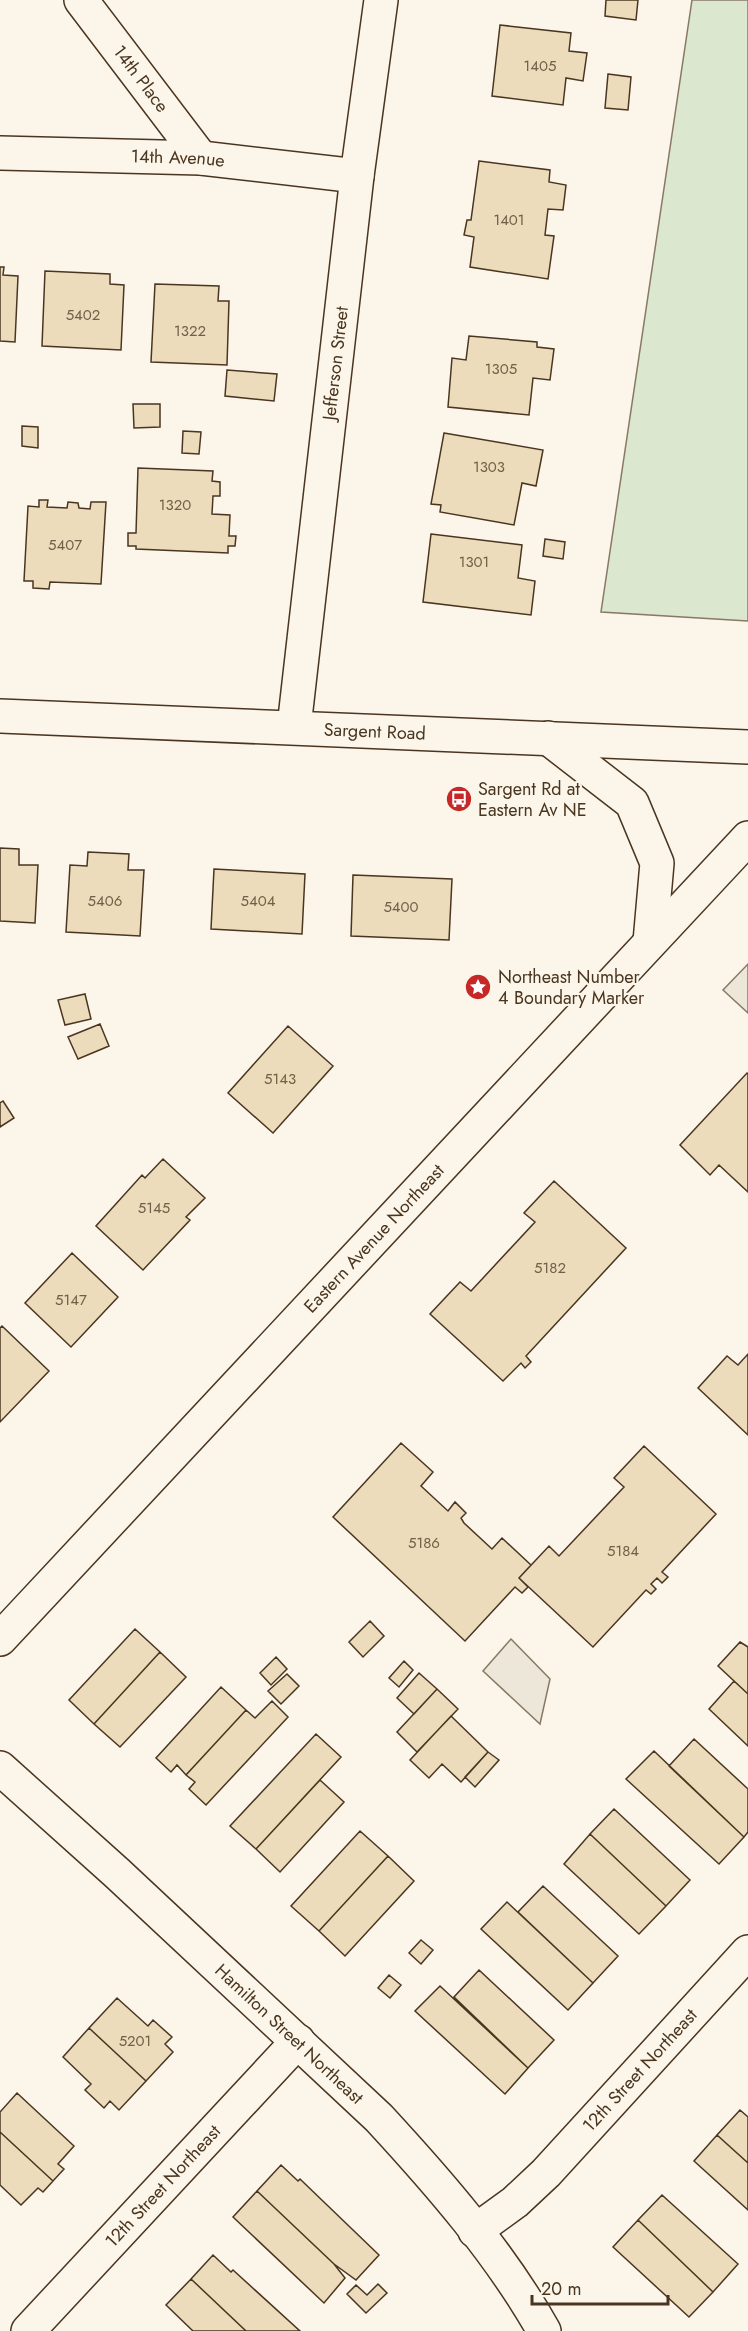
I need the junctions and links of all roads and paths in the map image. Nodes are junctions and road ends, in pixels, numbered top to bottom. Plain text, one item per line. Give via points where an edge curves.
1 (81, 0) edge
2 (381, 0) edge
3 (0, 153) edge
4 (201, 158) junction
5 (357, 176) junction
6 (0, 716) edge
7 (294, 727) junction
8 (548, 738) junction
9 (748, 747) edge
10 (748, 838) edge
11 (650, 942) junction
12 (0, 1639) edge
13 (0, 1768) edge
14 (748, 1952) edge
15 (298, 2041) junction
16 (475, 2231) junction
17 (28, 2331) edge
18 (544, 2331) edge

1 - 4 street, 14th Place
2 - 5 street, Jefferson Street
3 - 4 street, 14th Avenue
4 - 5 street, 14th Avenue
5 - 7 street, Jefferson Street
6 - 7 street, Sargent Road
7 - 8 street, Sargent Road
8 - 9 street, Sargent Road
8 - 11 street via 632,803 657,862
10 - 11 street, Eastern Avenue Northeast
11 - 12 street, Eastern Avenue Northeast
13 - 15 street, Hamilton Street Northeast
14 - 16 street, 12th Street Northeast via 546,2173
15 - 16 street, Hamilton Street Northeast via 379,2118
15 - 17 street, 12th Street Northeast
16 - 18 street, Hamilton Street Northeast

